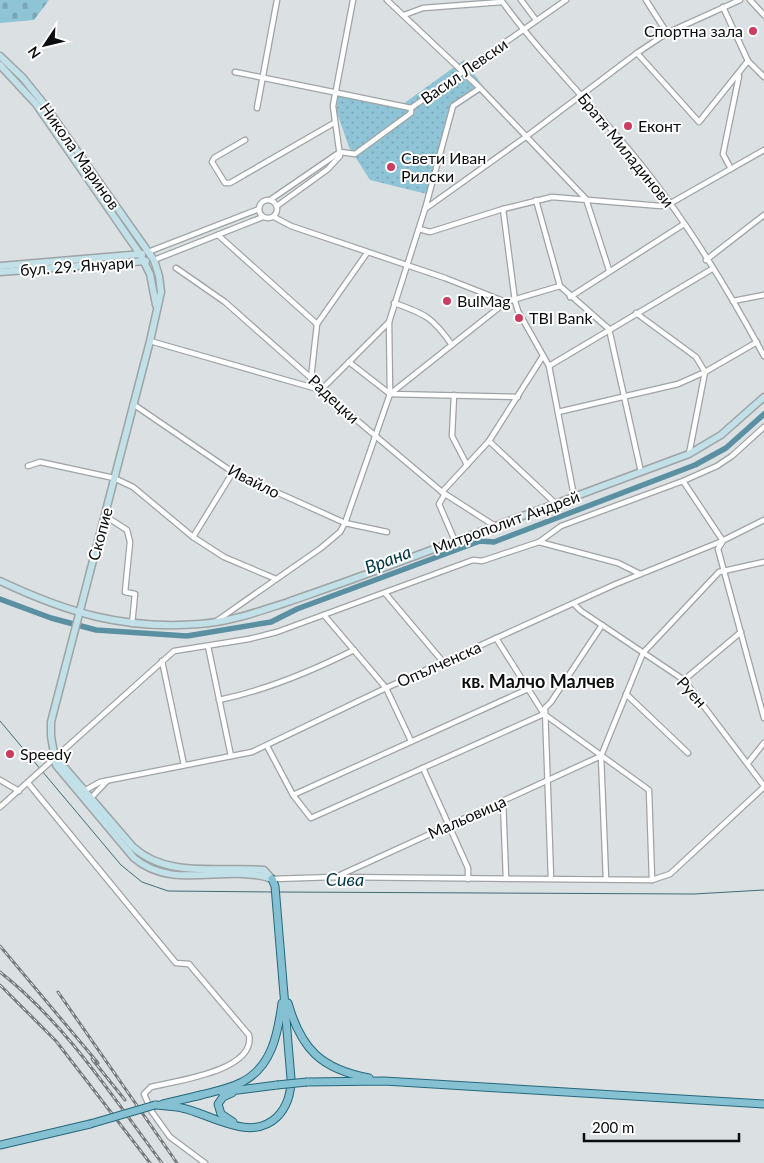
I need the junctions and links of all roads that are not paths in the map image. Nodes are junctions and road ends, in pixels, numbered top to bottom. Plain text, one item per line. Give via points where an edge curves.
1 (277, 0) edge
2 (353, 0) edge
3 (387, 0) edge
4 (521, 0) edge
5 (566, 0) edge
6 (646, 0) edge
7 (738, 0) edge
8 (750, 0) edge
9 (502, 1) edge
10 (723, 7) junction
11 (404, 15) junction
12 (764, 15) edge
13 (536, 20) junction
14 (523, 30) junction
15 (667, 33) junction
16 (637, 53) junction
17 (0, 56) edge
18 (748, 61) junction
19 (0, 64) edge
20 (462, 71) junction
21 (235, 72) dead end
22 (739, 74) junction
23 (263, 77) junction
24 (764, 77) edge
25 (480, 88) junction
26 (335, 92) junction
27 (581, 95) junction
28 (257, 108) dead end
29 (411, 108) junction
30 (334, 123) junction
31 (528, 136) junction
32 (245, 140) dead end
33 (764, 150) edge
34 (340, 152) junction
35 (731, 169) junction
36 (586, 198) junction
37 (270, 200) junction
38 (536, 200) junction
39 (671, 202) junction
40 (276, 206) junction
41 (259, 209) junction
42 (425, 209) junction
43 (503, 209) junction
44 (764, 214) edge
45 (263, 217) junction
46 (274, 217) junction
47 (684, 224) junction
48 (419, 229) junction
49 (218, 235) junction
50 (130, 239) junction
51 (148, 252) junction
52 (368, 253) junction
53 (140, 254) junction
54 (126, 256) junction
55 (154, 260) junction
56 (706, 260) junction
57 (144, 261) junction
58 (0, 266) edge
59 (406, 266) junction
60 (176, 268) dead end
61 (712, 269) junction
62 (609, 270) junction
63 (0, 272) edge
64 (560, 286) junction
65 (764, 295) edge
66 (570, 297) junction
67 (515, 301) junction
68 (733, 301) junction
69 (506, 302) junction
70 (394, 303) junction
71 (157, 309) junction
72 (636, 313) junction
73 (389, 322) junction
74 (317, 324) junction
75 (609, 330) junction
76 (150, 341) junction
77 (756, 342) junction
78 (452, 345) junction
79 (543, 356) junction
80 (764, 356) edge
81 (349, 362) junction
82 (549, 366) junction
83 (705, 372) junction
84 (311, 378) junction
85 (321, 390) junction
86 (390, 394) junction
87 (454, 395) junction
88 (518, 397) junction
89 (625, 397) junction
90 (763, 398) edge
91 (133, 404) junction
92 (558, 412) junction
93 (764, 427) edge
94 (375, 436) junction
95 (489, 441) junction
96 (689, 454) junction
97 (467, 465) junction
98 (28, 466) dead end
99 (233, 472) junction
100 (641, 472) junction
101 (114, 478) junction
102 (683, 481) junction
103 (443, 493) junction
104 (574, 496) junction
105 (555, 503) junction
106 (105, 516) junction
107 (764, 520) edge
108 (345, 523) junction
109 (495, 526) junction
110 (388, 532) dead end
111 (193, 537) junction
112 (455, 541) junction
113 (723, 541) junction
114 (540, 542) junction
115 (764, 562) edge
116 (725, 570) junction
117 (640, 574) junction
118 (276, 579) junction
119 (0, 581) edge
120 (386, 593) junction
121 (574, 604) junction
122 (79, 615) junction
123 (324, 615) junction
124 (214, 622) junction
125 (132, 624) junction
126 (602, 625) junction
127 (741, 632) junction
128 (496, 638) junction
129 (208, 646) junction
130 (354, 650) junction
131 (643, 653) junction
132 (162, 661) junction
133 (444, 663) junction
134 (684, 680) junction
135 (386, 688) junction
136 (528, 689) junction
137 (626, 694) junction
138 (219, 700) junction
139 (544, 714) junction
140 (764, 718) edge
141 (411, 741) junction
142 (764, 743) edge
143 (267, 746) junction
144 (688, 753) dead end
145 (231, 756) junction
146 (601, 756) junction
147 (52, 762) junction
148 (748, 763) junction
149 (184, 765) junction
150 (423, 768) junction
151 (0, 780) edge
152 (547, 780) junction
153 (107, 782) junction
154 (28, 783) junction
155 (764, 786) edge
156 (18, 791) junction
157 (82, 791) junction
158 (293, 795) junction
159 (90, 799) junction
160 (503, 800) junction
161 (0, 806) edge
162 (448, 825) junction
163 (334, 877) junction
164 (506, 878) junction
165 (551, 878) junction
166 (468, 879) junction
167 (606, 879) junction
168 (652, 880) junction
169 (273, 882) junction
170 (284, 988) junction
171 (384, 1081) junction
172 (239, 1089) junction
173 (197, 1096) junction
174 (764, 1104) edge
175 (155, 1106) junction
176 (240, 1126) junction
177 (0, 1145) edge
178 (205, 1163) edge

1 - 23 street
2 - 26 street
3 - 11 street
4 - 13 street
5 - 13 street, Васил Левски
6 - 15 street
7 - 10 street
8 - 12 street
9 - 11 street via 423,8
9 - 14 street, Братя Миладинови
10 - 15 street
10 - 18 street
11 - 20 street
13 - 14 street, Васил Левски
14 - 20 street, Васил Левски
14 - 27 street, Братя Миладинови
15 - 16 street
16 - 22 street via 699,122
16 - 27 street
17 - 51 street, Никола Маринов via 44,104
18 - 22 street
18 - 24 street
19 - 50 street, Никола Маринов via 36,104
20 - 25 street
20 - 29 street, Васил Левски
21 - 23 street
22 - 35 street via 723,154
23 - 26 street
23 - 28 street
25 - 31 street
25 - 42 street via 452,106
26 - 29 street
26 - 30 street
27 - 31 street
27 - 39 street, Братя Миладинови
29 - 34 street, Васил Левски via 411,113 355,154
30 - 32 street via 225,183 212,162
30 - 34 street
31 - 36 street
31 - 42 street
33 - 35 street
34 - 37 street, Васил Левски
34 - 40 street via 331,167
35 - 39 street
36 - 38 street
36 - 39 street via 661,206
36 - 62 street
37 - 40 street
37 - 41 street via 264,201
38 - 43 street
38 - 64 street
39 - 47 street, Братя Миладинови
40 - 46 street
41 - 45 street
41 - 51 street
42 - 48 street
43 - 48 street via 430,232
43 - 67 street
44 - 56 street
45 - 46 street
45 - 49 street
46 - 52 street
47 - 56 street, Братя Миладинови
47 - 62 street
48 - 59 street
49 - 55 street
49 - 74 street
50 - 53 street, Никола Маринов
50 - 54 street
51 - 53 street, бул. 29. Януари
51 - 55 street, Никола Маринов
52 - 59 street
52 - 74 street
53 - 54 street, бул. 29. Януари
53 - 57 street, Никола Маринов
54 - 58 street, бул. 29. Януари
55 - 57 street, бул. 29. Януари
55 - 71 street, Скопие via 160,284
56 - 61 street, Братя Миладинови
57 - 63 street, бул. 29. Януари
57 - 71 street, Скопие
59 - 69 street
59 - 70 street
60 - 84 street, Радецки via 225,302
61 - 68 street, Братя Миладинови
61 - 72 street
62 - 66 street
64 - 66 street
64 - 67 street
65 - 68 street
66 - 75 street
67 - 69 street
67 - 79 street
68 - 77 street, Братя Миладинови
69 - 78 street
70 - 73 street
70 - 78 street via 420,312 436,322
71 - 76 street, Скопие
72 - 75 street
72 - 83 street via 696,356
73 - 81 street
73 - 86 street
74 - 84 street
75 - 82 street
75 - 89 street
76 - 85 street
76 - 91 street, Скопие
77 - 80 street, Братя Миладинови
77 - 83 street
78 - 86 street
79 - 82 street
79 - 88 street
81 - 85 street
81 - 86 street
82 - 92 street
83 - 89 street via 678,384
83 - 96 street
84 - 85 street, Радецки
85 - 94 street, Радецки
86 - 87 street
86 - 94 street
87 - 88 street
87 - 97 street via 452,436
88 - 95 street
89 - 92 street
89 - 100 street
90 - 96 street, Митрополит Андрей via 721,435
91 - 99 street, Ивайло
91 - 101 street, Скопие
92 - 104 street
93 - 102 street, Митрополит Андрей via 717,466
94 - 103 street, Радецки
94 - 108 street
95 - 97 street
95 - 105 street
96 - 100 street, Митрополит Андрей
97 - 103 street
98 - 101 street via 40,462
99 - 108 street, Ивайло
99 - 111 street
100 - 104 street, Митрополит Андрей
101 - 106 street, Скопие
101 - 111 street via 133,487
102 - 113 street
102 - 114 street, Митрополит Андрей via 561,526
103 - 109 street, Радецки
103 - 112 street via 439,504
104 - 105 street, Митрополит Андрей
105 - 109 street, Митрополит Андрей
106 - 122 street, Скопие
106 - 125 street via 127,530 130,542 125,592 135,594
107 - 113 street, Опълченска
108 - 110 street, Ивайло
108 - 118 street via 340,532 321,548
109 - 112 street, Митрополит Андрей
111 - 118 street via 224,557
112 - 124 street, Митрополит Андрей via 251,614
113 - 116 street via 718,549
113 - 117 street, Опълченска
114 - 117 street via 618,564
114 - 120 street, Митрополит Андрей via 473,560
115 - 116 street
116 - 127 street
116 - 131 street via 719,572
117 - 121 street, Опълченска
118 - 124 street
119 - 122 street, Митрополит Андрей
120 - 123 street, Митрополит Андрей
120 - 133 street
121 - 126 street, Руен
121 - 128 street, Опълченска
122 - 125 street, Митрополит Андрей
122 - 147 street, Скопие via 51,722
123 - 129 street, Митрополит Андрей via 249,640
123 - 130 street
124 - 125 street, Митрополит Андрей via 162,626
126 - 131 street, Руен
126 - 139 street
127 - 134 street
127 - 140 street
128 - 133 street, Опълченска
128 - 136 street
129 - 132 street, Митрополит Андрей via 174,651
129 - 138 street
130 - 135 street
130 - 138 street via 286,682
131 - 134 street, Руен
131 - 137 street
132 - 147 street, Митрополит Андрей
132 - 149 street
133 - 135 street, Опълченска
134 - 148 street, Руен
135 - 141 street
135 - 143 street, Опълченска
136 - 139 street
136 - 141 street
137 - 144 street
137 - 146 street
138 - 145 street
139 - 146 street
139 - 150 street
139 - 152 street
141 - 158 street
142 - 148 street
143 - 145 street, Опълченска
143 - 158 street
145 - 149 street, Опълченска
146 - 152 street, Мальовица
146 - 167 street
146 - 168 street via 648,790
147 - 154 street, Митрополит Андрей
147 - 157 street via 60,761
148 - 155 street, Руен
149 - 153 street, Опълченска
150 - 158 street via 311,818
150 - 162 street
151 - 156 street
152 - 160 street, Мальовица
152 - 165 street
153 - 157 street, Опълченска via 94,784
153 - 159 street
154 - 156 street, Митрополит Андрей
154 - 178 street via 176,963 189,964 250,1035 246,1053 229,1066 209,1074 151,1087 144,1094 170,1137
155 - 168 street via 670,874
156 - 161 street, Митрополит Андрей
157 - 159 street
159 - 169 street via 147,858 172,867 264,870
160 - 162 street, Мальовица
160 - 164 street
162 - 163 street, Мальовица
162 - 166 street via 468,868
163 - 166 street
163 - 169 street
164 - 165 street
164 - 166 street
165 - 167 street
167 - 168 street
169 - 170 main road
170 - 171 main road via 299,1033 315,1055 342,1072
170 - 173 main road via 274,1045 261,1066 242,1082
170 - 176 main road via 291,1079 289,1097 273,1121 260,1127
171 - 172 main road, bridge via 307,1082
171 - 174 main road
172 - 173 main road
172 - 176 main road via 223,1097 218,1104 221,1114
173 - 175 main road
175 - 176 main road via 182,1108
175 - 177 main road, bridge

